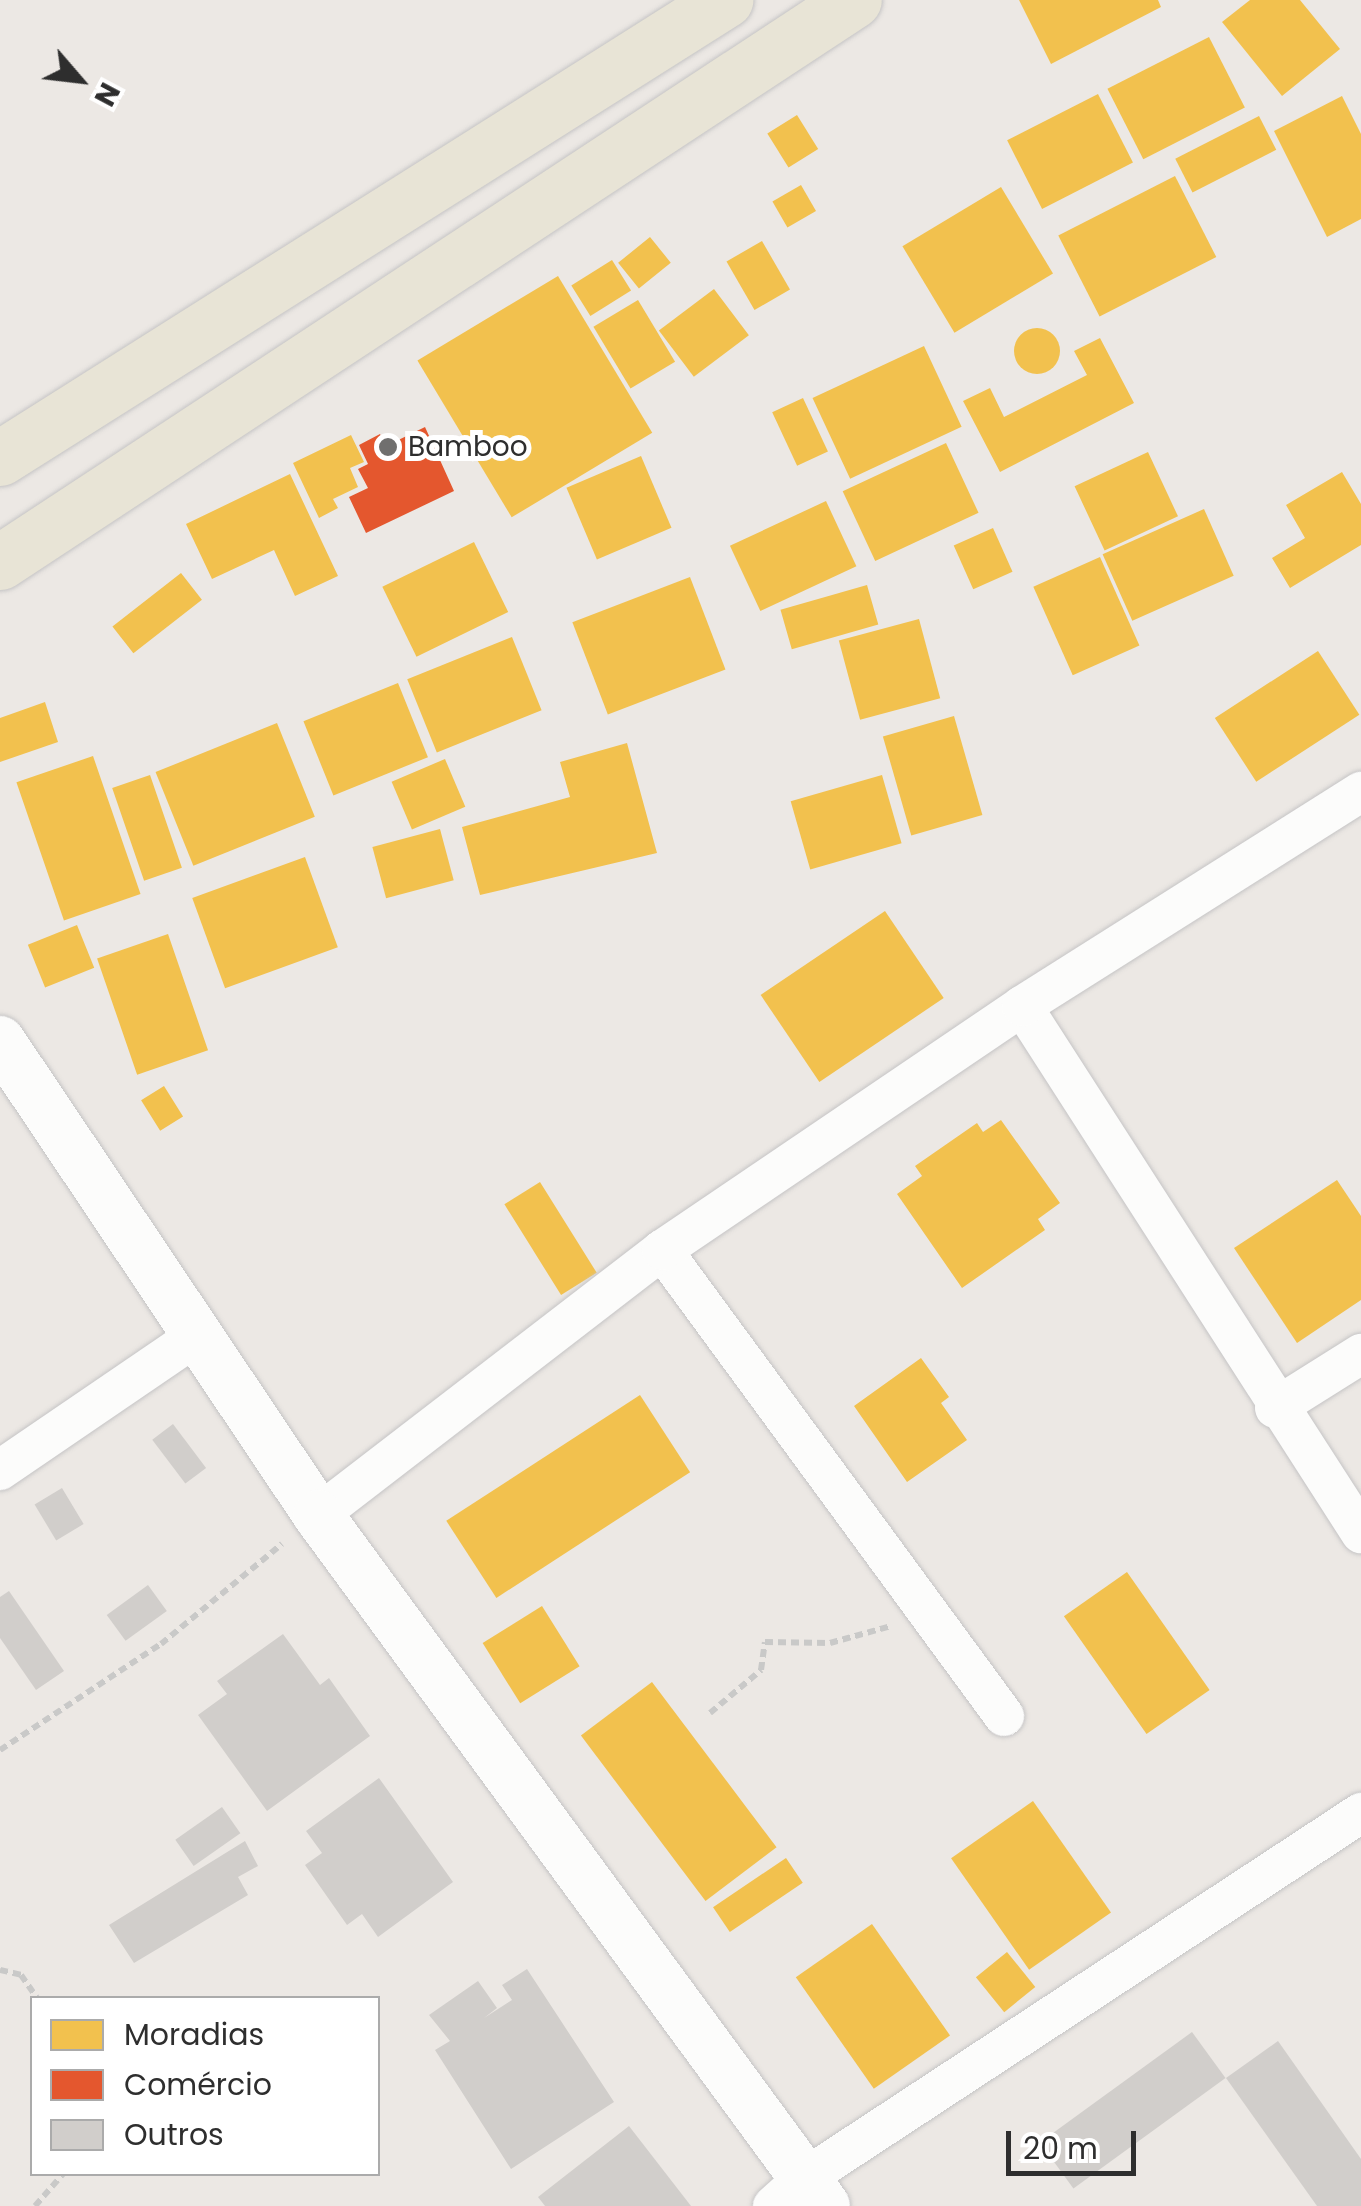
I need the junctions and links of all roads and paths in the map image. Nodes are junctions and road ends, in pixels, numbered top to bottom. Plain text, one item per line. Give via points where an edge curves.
1 (725, 0) edge
2 (854, 0) edge
3 (0, 458) edge
4 (0, 562) edge
5 (1361, 792) edge
6 (1022, 1006) junction
7 (5, 1042) edge
8 (662, 1250) junction
9 (195, 1338) junction
10 (1361, 1354) edge
11 (1275, 1408) junction
12 (0, 1470) edge
13 (318, 1515) junction
14 (1361, 1534) edge
15 (930, 1611) junction
16 (710, 1713) dead end
17 (1004, 1716) dead end
18 (0, 1750) edge
19 (1361, 1813) edge
20 (0, 1970) edge
21 (36, 1996) edge
22 (61, 2176) edge
23 (800, 2197) edge
24 (35, 2206) edge

1 - 3 main road
2 - 4 main road
5 - 6 street
6 - 8 street
6 - 11 street
7 - 9 street
8 - 13 street
8 - 15 street
9 - 12 street
9 - 13 street
10 - 11 street
11 - 14 street
13 - 18 path via 161,1644
13 - 23 street
15 - 16 path via 830,1643 765,1642 761,1670
15 - 17 street
19 - 23 street
20 - 21 path via 21,1975
22 - 24 path

